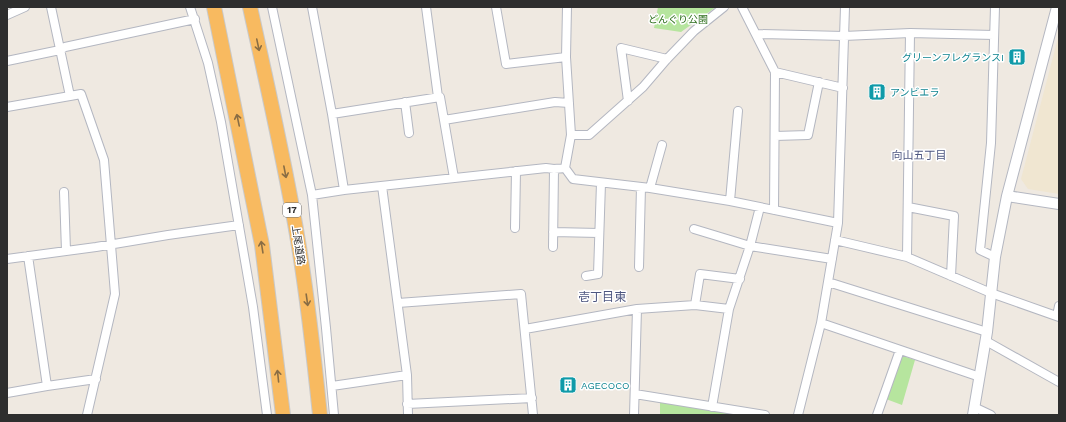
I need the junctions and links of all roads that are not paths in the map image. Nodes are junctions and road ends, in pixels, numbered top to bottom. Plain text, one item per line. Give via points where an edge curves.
1 (14, 7) edge
2 (25, 7) edge
3 (51, 7) edge
4 (190, 7) edge
5 (214, 7) edge
6 (250, 7) edge
7 (272, 7) edge
8 (312, 7) edge
9 (426, 7) edge
10 (496, 7) edge
11 (567, 7) edge
12 (724, 7) edge
13 (742, 7) edge
14 (845, 7) edge
15 (995, 7) edge
16 (1057, 7) edge
17 (7, 8) edge
18 (7, 15) edge
19 (195, 19) junction
20 (1056, 22) edge
21 (910, 33) junction
22 (757, 34) junction
23 (994, 35) junction
24 (844, 36) junction
25 (60, 50) junction
26 (566, 56) junction
27 (667, 59) junction
28 (7, 61) edge
29 (775, 72) junction
30 (819, 82) junction
31 (843, 88) junction
32 (70, 96) junction
33 (438, 97) junction
34 (628, 101) junction
35 (405, 102) junction
36 (570, 103) junction
37 (7, 108) edge
38 (738, 111) dead end
39 (332, 114) junction
40 (444, 120) junction
41 (409, 133) dead end
42 (571, 135) junction
43 (775, 136) junction
44 (662, 145) dead end
45 (565, 168) junction
46 (554, 169) junction
47 (516, 171) junction
48 (454, 178) junction
49 (601, 183) junction
50 (382, 186) junction
51 (645, 188) junction
52 (344, 190) junction
53 (64, 192) dead end
54 (312, 195) junction
55 (1007, 196) junction
56 (730, 201) junction
57 (1059, 204) edge
58 (760, 207) junction
59 (908, 207) junction
60 (774, 210) junction
61 (838, 223) junction
62 (239, 225) junction
63 (515, 228) dead end
64 (694, 229) dead end
65 (554, 232) junction
66 (599, 233) junction
67 (835, 240) junction
68 (112, 244) junction
69 (750, 246) junction
70 (553, 247) dead end
71 (66, 251) junction
72 (28, 256) junction
73 (906, 257) junction
74 (996, 257) junction
75 (7, 259) edge
76 (832, 259) junction
77 (639, 267) dead end
78 (586, 276) dead end
79 (951, 276) junction
80 (740, 279) junction
81 (828, 282) junction
82 (991, 293) junction
83 (398, 302) junction
84 (696, 306) junction
85 (1059, 306) edge
86 (637, 309) junction
87 (729, 309) junction
88 (1058, 317) edge
89 (821, 323) junction
90 (525, 328) junction
91 (987, 337) junction
92 (900, 350) junction
93 (407, 375) junction
94 (980, 377) junction
95 (96, 378) junction
96 (1059, 382) edge
97 (47, 386) junction
98 (332, 386) junction
99 (7, 393) edge
100 (635, 394) junction
101 (532, 398) junction
102 (407, 404) junction
103 (712, 407) junction
104 (974, 411) edge
105 (87, 415) edge
106 (267, 415) edge
107 (283, 415) edge
108 (320, 415) edge
109 (334, 415) edge
110 (408, 415) edge
111 (533, 415) edge
112 (634, 415) edge
113 (765, 415) edge
114 (798, 415) edge
115 (877, 415) edge
116 (991, 415) edge

1 - 17 street
2 - 18 street
3 - 25 street
4 - 19 street
107 -> 5 highway via 262,245
6 -> 108 highway, 上尾道路 / 17 via 298,240 312,334
7 - 54 street
8 - 39 street
9 - 33 street
10 - 26 street via 506,64
11 - 26 street
12 - 27 street via 694,31
13 - 22 street
14 - 24 street
15 - 23 street
16 - 20 street
19 - 25 street
19 - 62 street via 210,70
20 - 55 street
21 - 23 street
21 - 24 street
21 - 59 street
22 - 24 street
22 - 29 street
23 - 74 street via 991,143 980,250
24 - 31 street
25 - 28 street
25 - 32 street
26 - 36 street
27 - 34 street
27 - 34 street via 621,48
29 - 30 street
29 - 43 street
30 - 31 street
30 - 43 street via 808,135
31 - 61 street
32 - 37 street
32 - 68 street via 81,94 104,160
33 - 35 street
33 - 40 street
34 - 42 street via 589,135
35 - 39 street
35 - 41 street
36 - 40 street via 555,102
36 - 42 street
38 - 56 street
39 - 52 street
40 - 48 street
42 - 45 street
43 - 60 street
44 - 51 street
45 - 46 street
45 - 49 street via 573,179
46 - 47 street
46 - 65 street
47 - 48 street
47 - 63 street
48 - 50 street
49 - 51 street
49 - 66 street
50 - 52 street
50 - 83 street
51 - 56 street
51 - 77 street
52 - 54 street
53 - 71 street
54 - 98 street
55 - 57 street
55 - 74 street
56 - 58 street
58 - 60 street
58 - 69 street
59 - 73 street
59 - 79 street via 954,216
60 - 61 street
61 - 67 street
62 - 68 street
62 - 106 street
64 - 69 street
65 - 66 street
65 - 70 street
66 - 78 street via 598,274
67 - 73 street
67 - 76 street
68 - 71 street
68 - 95 street via 115,294
69 - 76 street
69 - 80 street
71 - 72 street
72 - 75 street
72 - 97 street
73 - 79 street
74 - 82 street
76 - 81 street
79 - 82 street
80 - 84 street via 700,274
80 - 87 street
81 - 89 street
81 - 91 street
82 - 88 street
82 - 91 street
83 - 90 street via 521,294
83 - 93 street
84 - 86 street
84 - 87 street
85 - 88 street
86 - 90 street
86 - 100 street
87 - 103 street
89 - 92 street
89 - 114 street
90 - 101 street
91 - 94 street
91 - 96 street
92 - 94 street
92 - 115 street
93 - 98 street
93 - 102 street
94 - 104 street
95 - 97 street
95 - 105 street
97 - 99 street
98 - 109 street
100 - 103 street
100 - 112 street
101 - 102 street
101 - 111 street
102 - 110 street
103 - 113 street
104 - 116 street

